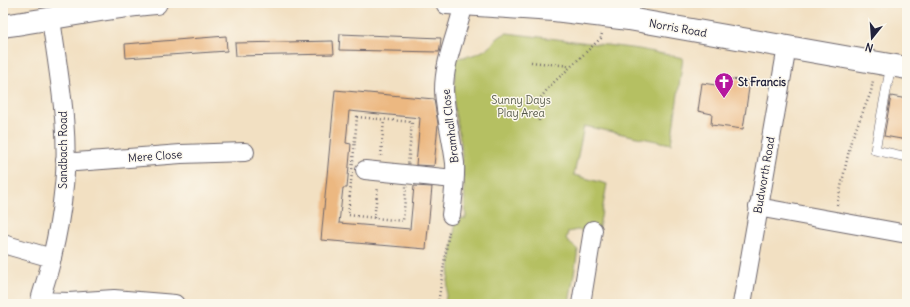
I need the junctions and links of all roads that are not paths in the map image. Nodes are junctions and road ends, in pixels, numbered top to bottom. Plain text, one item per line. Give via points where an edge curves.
1 (156, 3) edge
2 (458, 3) edge
3 (630, 11) edge
4 (52, 19) junction
5 (3, 26) edge
6 (787, 47) junction
7 (899, 66) edge
8 (245, 152) dead end
9 (907, 157) edge
10 (65, 160) junction
11 (365, 170) dead end
12 (454, 179) junction
13 (758, 207) junction
14 (451, 215) road end
15 (593, 230) dead end
16 (907, 234) edge
17 (3, 244) edge
18 (52, 258) junction
19 (40, 302) edge
20 (175, 304) edge
21 (581, 304) edge
22 (742, 304) edge

1 - 4 street
2 - 3 street, Norris Road via 604,16
2 - 12 street, Bramhall Close via 444,89 453,144
3 - 6 street, Norris Road
4 - 5 street
4 - 10 street, Sandbach Road via 61,85
6 - 7 street, Norris Road
6 - 13 street, Budworth Road
7 - 9 lane via 875,150
8 - 10 street, Mere Close via 76,162
10 - 18 street, Sandbach Road via 64,193
11 - 12 street, Bramhall Close
12 - 14 street, Bramhall Close
13 - 16 street
13 - 22 street, Budworth Road
15 - 21 street
17 - 18 street
18 - 19 street, Sandbach Road
19 - 20 street via 114,300

